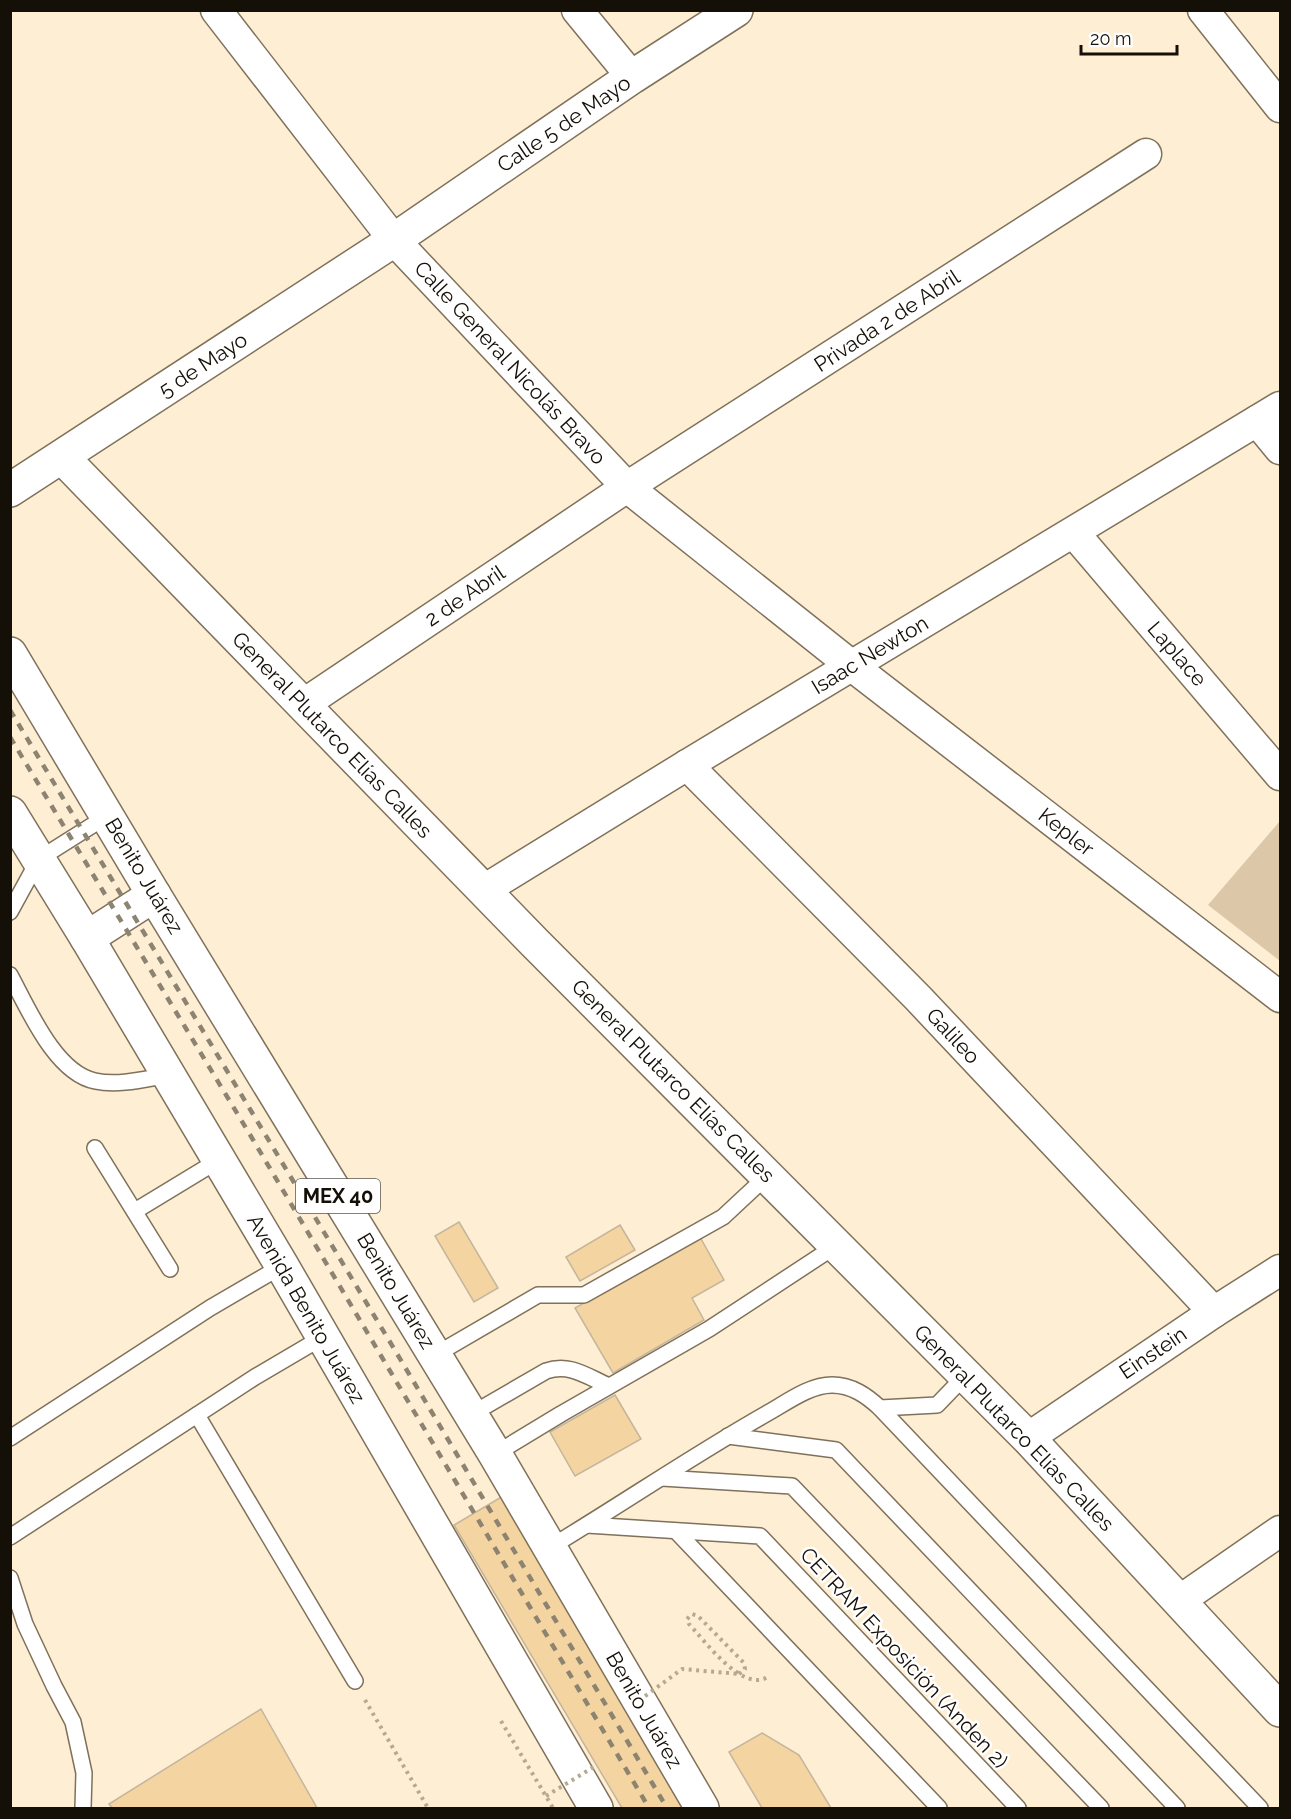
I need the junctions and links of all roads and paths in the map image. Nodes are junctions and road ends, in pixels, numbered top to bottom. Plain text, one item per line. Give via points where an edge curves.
1 (216, 10) edge
2 (577, 10) edge
3 (736, 10) edge
4 (1203, 10) edge
5 (632, 77) junction
6 (1281, 107) edge
7 (1146, 154) dead end
8 (394, 240) junction
9 (1269, 414) edge
10 (1281, 448) edge
11 (62, 458) junction
12 (627, 487) junction
13 (10, 490) edge
14 (1074, 533) junction
15 (10, 654) edge
16 (852, 666) junction
17 (304, 704) junction
18 (687, 765) junction
19 (1281, 775) edge
20 (10, 813) edge
21 (107, 816) junction
22 (39, 859) junction
23 (484, 890) junction
24 (154, 895) junction
25 (10, 912) edge
26 (87, 938) junction
27 (10, 975) edge
28 (1281, 997) edge
29 (169, 1075) junction
30 (95, 1148) dead end
31 (219, 1160) junction
32 (767, 1176) junction
33 (135, 1210) junction
34 (837, 1245) junction
35 (282, 1266) junction
36 (170, 1269) dead end
37 (1281, 1270) edge
38 (1214, 1312) junction
39 (323, 1337) junction
40 (435, 1355) junction
41 (965, 1376) junction
42 (609, 1386) junction
43 (880, 1408) junction
44 (197, 1414) junction
45 (470, 1414) junction
46 (728, 1436) junction
47 (10, 1438) edge
48 (1028, 1438) junction
49 (495, 1454) junction
50 (662, 1478) junction
51 (587, 1525) junction
52 (676, 1531) junction
53 (1281, 1531) edge
54 (10, 1537) edge
55 (549, 1548) junction
56 (10, 1578) edge
57 (1179, 1601) junction
58 (769, 1676) dead end
59 (354, 1681) joint
60 (633, 1705) dead end
61 (1281, 1710) edge
62 (501, 1721) dead end
63 (662, 1740) junction
64 (587, 1785) edge
65 (546, 1796) junction
66 (83, 1809) edge
67 (428, 1809) edge
68 (552, 1809) edge
69 (596, 1809) edge
70 (603, 1809) edge
71 (702, 1809) edge
72 (722, 1809) edge
73 (939, 1809) edge
74 (1018, 1809) edge
75 (1101, 1809) edge
76 (1177, 1809) edge
77 (1260, 1809) edge

1 - 8 street, Calle General Nicolás Bravo
2 - 5 street
3 - 5 main road, Calle 5 de Mayo
4 - 6 street
5 - 8 main road, Calle 5 de Mayo
7 - 12 street, Privada 2 de Abril
8 - 11 main road, 5 de Mayo
8 - 12 street, Calle General Nicolás Bravo
9 - 10 street
9 - 14 street, Isaac Newton
11 - 13 main road, 5 de Mayo
11 - 17 main road, General Plutarco Elías Calles
12 - 16 street, Calle General Nicolás Bravo
12 - 17 street, 2 de Abril
14 - 16 street, Isaac Newton
14 - 19 street, Laplace
15 - 21 main road, Benito Juárez / MEX 40
16 - 18 street, Isaac Newton
16 - 28 street, Kepler
17 - 23 main road, General Plutarco Elías Calles
18 - 23 street, Isaac Newton
18 - 38 street, Galileo via 918,998
20 - 22 main road, Avenida Benito Juárez
21 - 22 lane
21 - 24 main road, Benito Juárez / MEX 40
22 - 25 lane
22 - 26 main road, Avenida Benito Juárez
23 - 32 main road, General Plutarco Elías Calles
24 - 26 main road
24 - 40 main road, Benito Juárez / MEX 40
26 - 29 main road, Avenida Benito Juárez
27 - 29 lane via 53,1050 73,1071 94,1081 127,1082
29 - 31 main road, Avenida Benito Juárez
30 - 33 lane
31 - 33 lane
31 - 35 main road, Avenida Benito Juárez
32 - 34 main road, General Plutarco Elías Calles
32 - 40 lane via 723,1218 584,1295 538,1295
33 - 36 lane
34 - 41 main road, General Plutarco Elías Calles
34 - 42 lane via 708,1329
35 - 39 main road, Avenida Benito Juárez
35 - 47 lane
37 - 38 street, Einstein
38 - 48 street, Einstein
39 - 44 lane
39 - 64 main road, Avenida Benito Juárez
40 - 45 main road, Benito Juárez / MEX 40
41 - 43 lane via 937,1405
41 - 48 main road, General Plutarco Elías Calles
42 - 45 lane via 572,1369 558,1367
42 - 49 lane
43 - 46 lane via 850,1388 815,1388
43 - 77 lane
44 - 54 lane
44 - 59 lane
45 - 49 main road, Benito Juárez / MEX 40
46 - 50 lane
46 - 76 lane via 836,1450
48 - 57 main road, General Plutarco Elías Calles
49 - 55 main road, Benito Juárez / MEX 40
50 - 51 lane
50 - 75 lane via 792,1486
51 - 52 lane
51 - 55 lane
52 - 73 lane
52 - 74 lane, CETRAM Exposición (Anden 2) via 760,1536
53 - 57 street
55 - 63 main road, Benito Juárez / MEX 40
56 - 66 lane via 25,1624 73,1722 84,1773
57 - 61 main road, General Plutarco Elías Calles
58 - 60 path, bridge via 752,1680 731,1669 689,1624 687,1619 692,1614 744,1663 745,1669 743,1672 739,1674 682,1669
59 - 67 path
62 - 65 path
63 - 71 main road, Benito Juárez / MEX 40
63 - 72 main road
64 - 65 path, bridge
64 - 69 main road, Avenida Benito Juárez
64 - 70 main road
65 - 68 path

